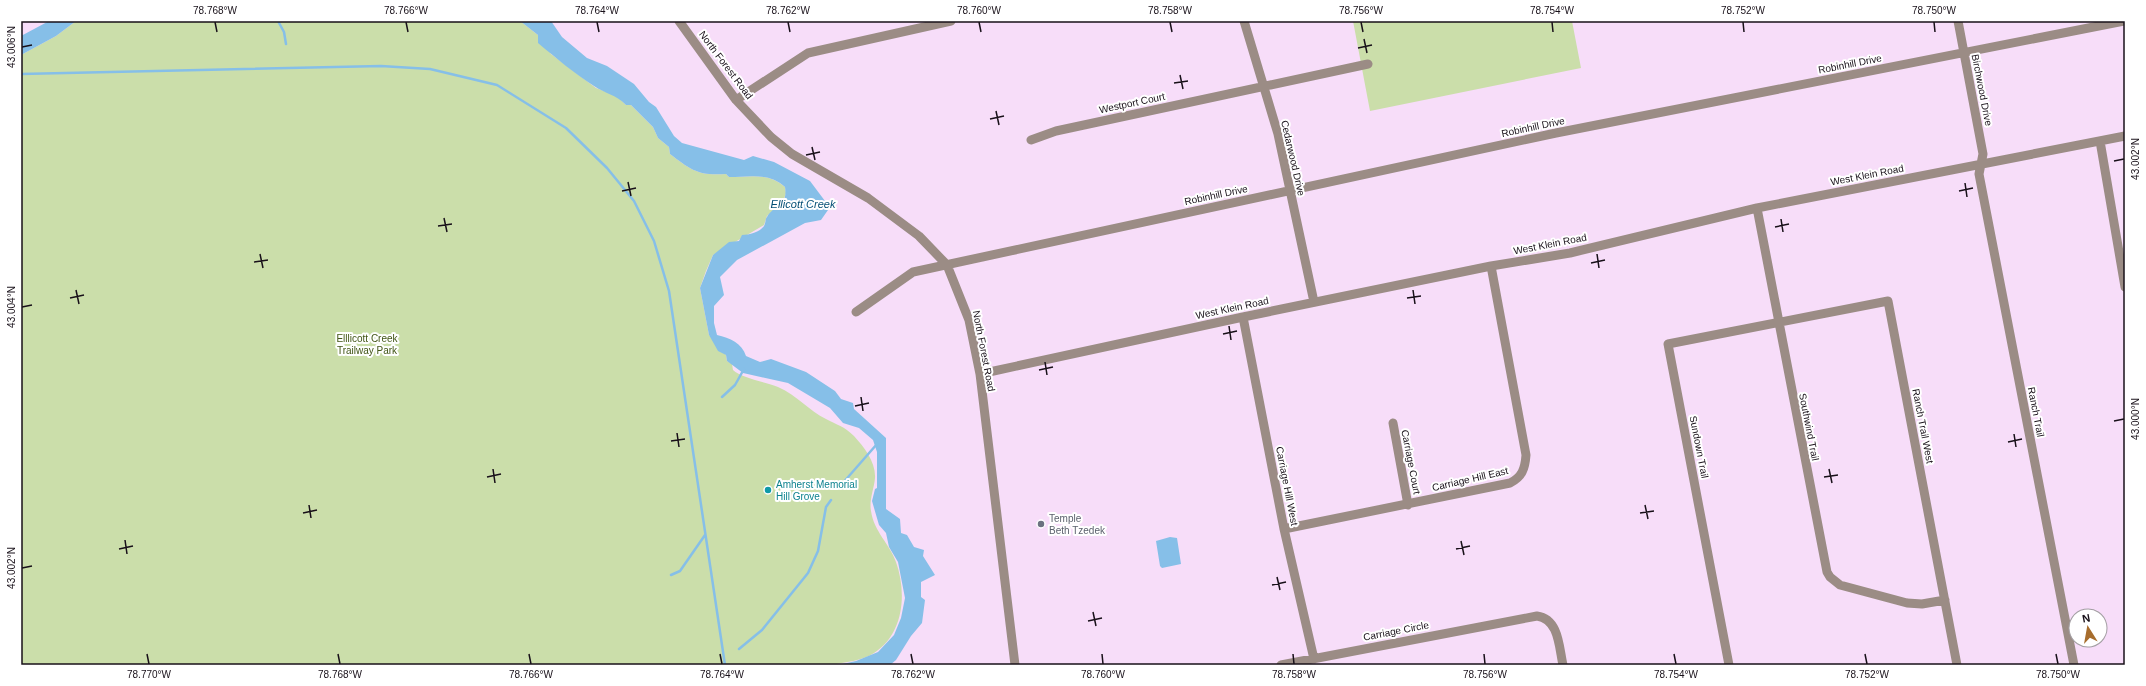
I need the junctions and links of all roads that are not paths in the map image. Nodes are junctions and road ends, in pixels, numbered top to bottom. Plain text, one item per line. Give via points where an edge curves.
1 (679, 21) edge
2 (951, 21) edge
3 (1244, 21) edge
4 (1958, 21) edge
5 (2124, 21) edge
6 (1964, 52) junction
7 (1368, 64) dead end
8 (1263, 86) junction
9 (736, 100) junction
10 (2125, 136) edge
11 (1031, 140) dead end
12 (2100, 141) junction
13 (1982, 164) junction
14 (1290, 190) junction
15 (1757, 208) junction
16 (947, 265) junction
17 (1491, 266) junction
18 (2124, 272) edge
19 (2125, 287) edge
20 (1314, 302) junction
21 (856, 312) dead end
22 (1243, 317) junction
23 (1778, 322) junction
24 (980, 374) junction
25 (1393, 423) dead end
26 (1408, 505) junction
27 (1284, 529) junction
28 (1945, 600) junction
29 (1314, 659) junction
30 (1015, 665) edge
31 (1281, 665) edge
32 (1563, 665) edge
33 (1729, 665) edge
34 (1957, 665) edge
35 (2074, 665) edge

1 - 9 street, North Forest Road
2 - 9 street via 808,53
3 - 8 street, Cedarwood Drive
4 - 6 street, Birchwood Drive
5 - 6 street, Robinhill Drive
6 - 13 street, Birchwood Drive via 1983,154
6 - 14 street, Robinhill Drive via 1556,133
7 - 8 street, Westport Court
8 - 11 street, Westport Court via 1056,131
8 - 14 street, Cedarwood Drive via 1278,134
9 - 16 street, North Forest Road via 771,137 792,154 868,198 919,236
10 - 12 street, West Klein Road
12 - 13 street, West Klein Road
12 - 18 street
13 - 15 street, West Klein Road
13 - 35 street, Ranch Trail via 1979,174
14 - 16 street, Robinhill Drive
14 - 20 street, Cedarwood Drive
15 - 17 street, West Klein Road via 1570,253
15 - 23 street, Southwind Trail
16 - 21 street, Robinhill Drive via 913,272
16 - 24 street, North Forest Road via 969,320
17 - 20 street, West Klein Road
17 - 26 street, Carriage Hill East via 1526,456 1524,470 1510,484
18 - 19 street
20 - 22 street, West Klein Road
22 - 24 street, West Klein Road
22 - 27 street, Carriage Hill West
23 - 28 street, Southwind Trail via 1824,563 1830,577 1840,585 1907,604
23 - 28 street, Ranch Trail West via 1888,301
23 - 33 street, Sundown Trail via 1668,344
24 - 30 street, North Forest Road
25 - 26 street, Carriage Court
26 - 27 street, Carriage Hill East
27 - 29 street, Carriage Hill West
28 - 34 street, Ranch Trail West
29 - 31 street, Carriage Circle
29 - 32 street, Carriage Circle via 1537,616 1547,619 1556,631

